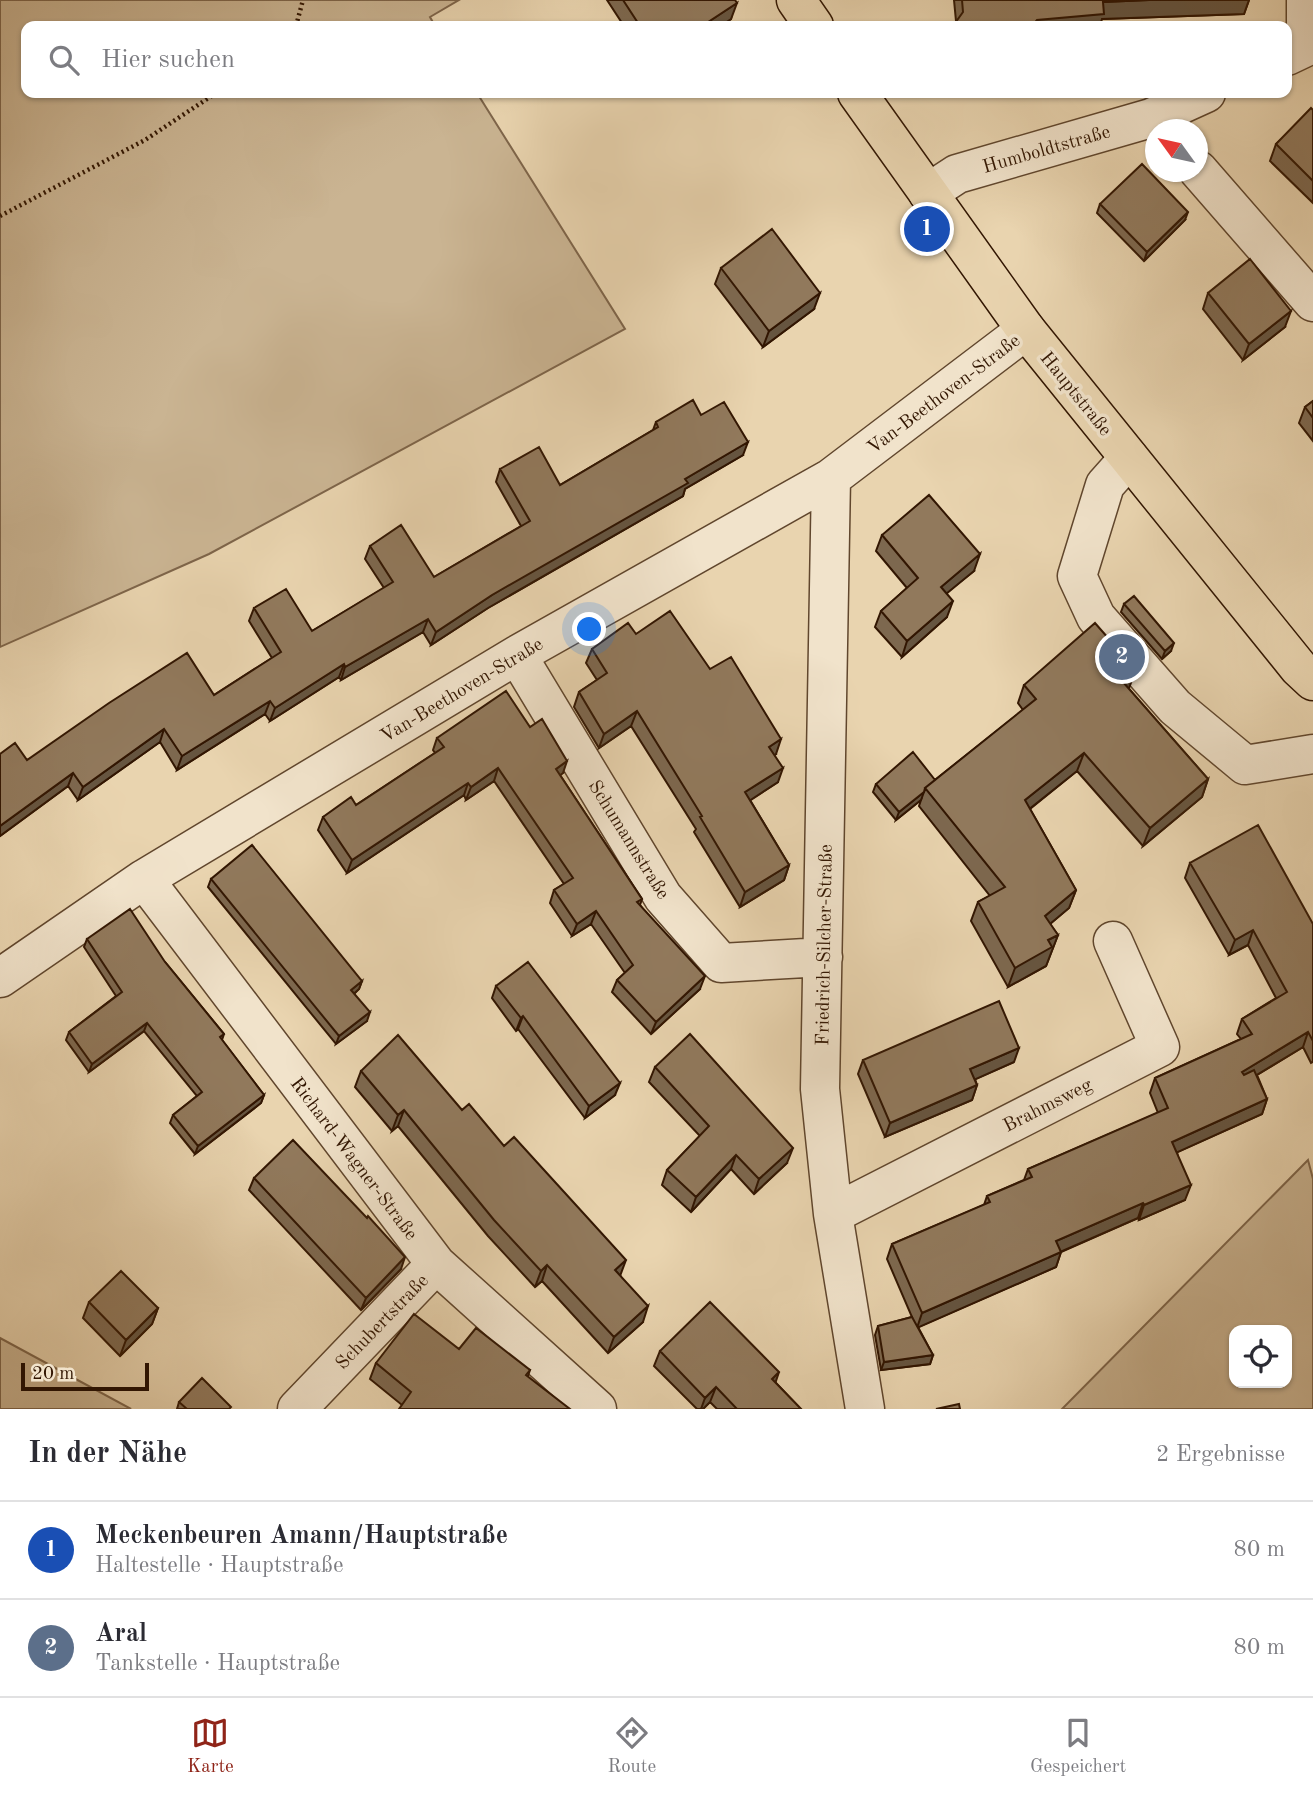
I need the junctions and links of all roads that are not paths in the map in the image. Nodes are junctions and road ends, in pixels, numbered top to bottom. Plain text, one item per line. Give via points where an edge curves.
1 (796, 0) edge
2 (1306, 0) edge
3 (811, 21) edge
4 (1292, 54) edge
5 (862, 98) edge
6 (1198, 98) edge
7 (1165, 119) edge
8 (1145, 127) edge
9 (1208, 181) edge
10 (928, 193) junction
11 (1313, 302) edge
12 (1026, 330) junction
13 (1129, 458) junction
14 (831, 478) junction
15 (517, 655) junction
16 (1313, 681) edge
17 (1313, 754) edge
18 (144, 879) junction
19 (1114, 941) dead end
20 (823, 957) junction
21 (0, 978) edge
22 (832, 1214) junction
23 (436, 1264) junction
24 (297, 1409) edge
25 (597, 1409) edge
26 (865, 1409) edge

1 - 3 main road
2 - 4 street via 1306,47
5 - 10 main road, Hauptstraße
6 - 7 street, Humboldtstraße
8 - 10 street, Humboldtstraße via 957,174
9 - 11 street
10 - 12 main road, Hauptstraße
12 - 13 main road, Hauptstraße
12 - 14 street, Van-Beethoven-Straße
13 - 16 main road, Hauptstraße
13 - 17 street via 1105,485 1077,576 1096,617 1175,707 1245,765
14 - 15 street, Van-Beethoven-Straße
14 - 20 street, Friedrich-Silcher-Straße
15 - 18 street, Van-Beethoven-Straße
15 - 20 street, Schumannstraße via 663,897 721,963
18 - 21 street, Van-Beethoven-Straße
18 - 23 street, Richard-Wagner-Straße
19 - 22 street, Brahmsweg via 1160,1046
20 - 22 street, Friedrich-Silcher-Straße via 820,1089
22 - 26 street, Friedrich-Silcher-Straße
23 - 24 street, Schubertstraße
23 - 25 street, Richard-Wagner-Straße

